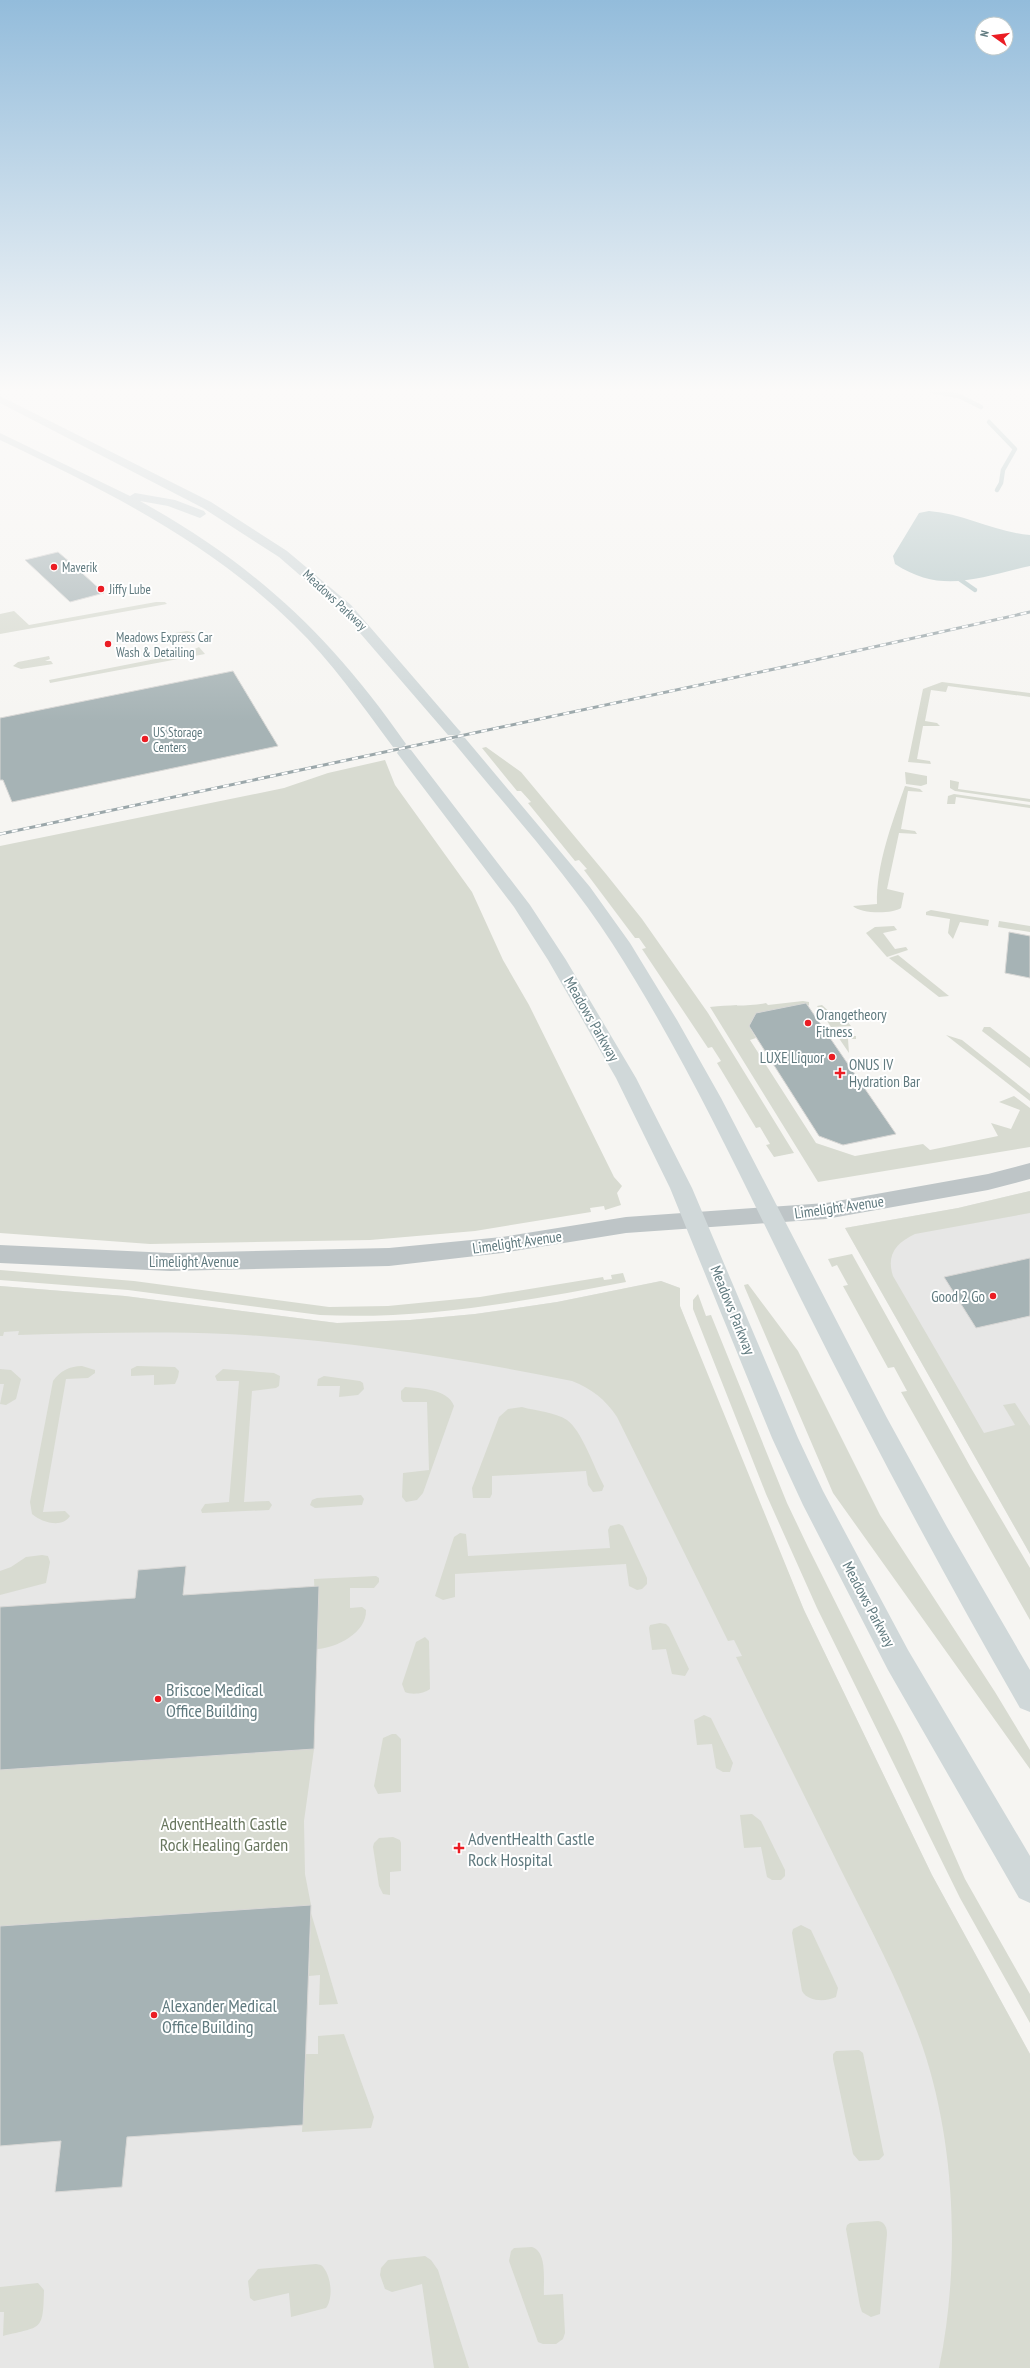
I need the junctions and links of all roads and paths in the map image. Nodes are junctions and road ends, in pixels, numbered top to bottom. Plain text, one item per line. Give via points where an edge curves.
1 (130, 502) edge
2 (164, 502) edge
3 (197, 502) edge
4 (237, 524) junction
5 (1030, 1171) edge
6 (771, 1215) junction
7 (694, 1220) junction
8 (0, 1254) edge
9 (1030, 1698) edge
10 (1030, 1887) edge

1 - 7 main road, Meadows Parkway via 194,537 264,590 317,641 402,748 485,856 557,960 626,1078
2 - 4 main road
3 - 4 main road, Meadows Parkway
4 - 6 main road, Meadows Parkway via 283,554 346,608 398,666 581,888 619,940 655,997
5 - 6 street, Limelight Avenue via 988,1182 826,1211
6 - 7 street, Limelight Avenue
6 - 9 main road, Meadows Parkway via 902,1470
7 - 8 street, Limelight Avenue via 626,1225 502,1246 389,1257 162,1262
7 - 10 main road, Meadows Parkway via 812,1497 898,1660

